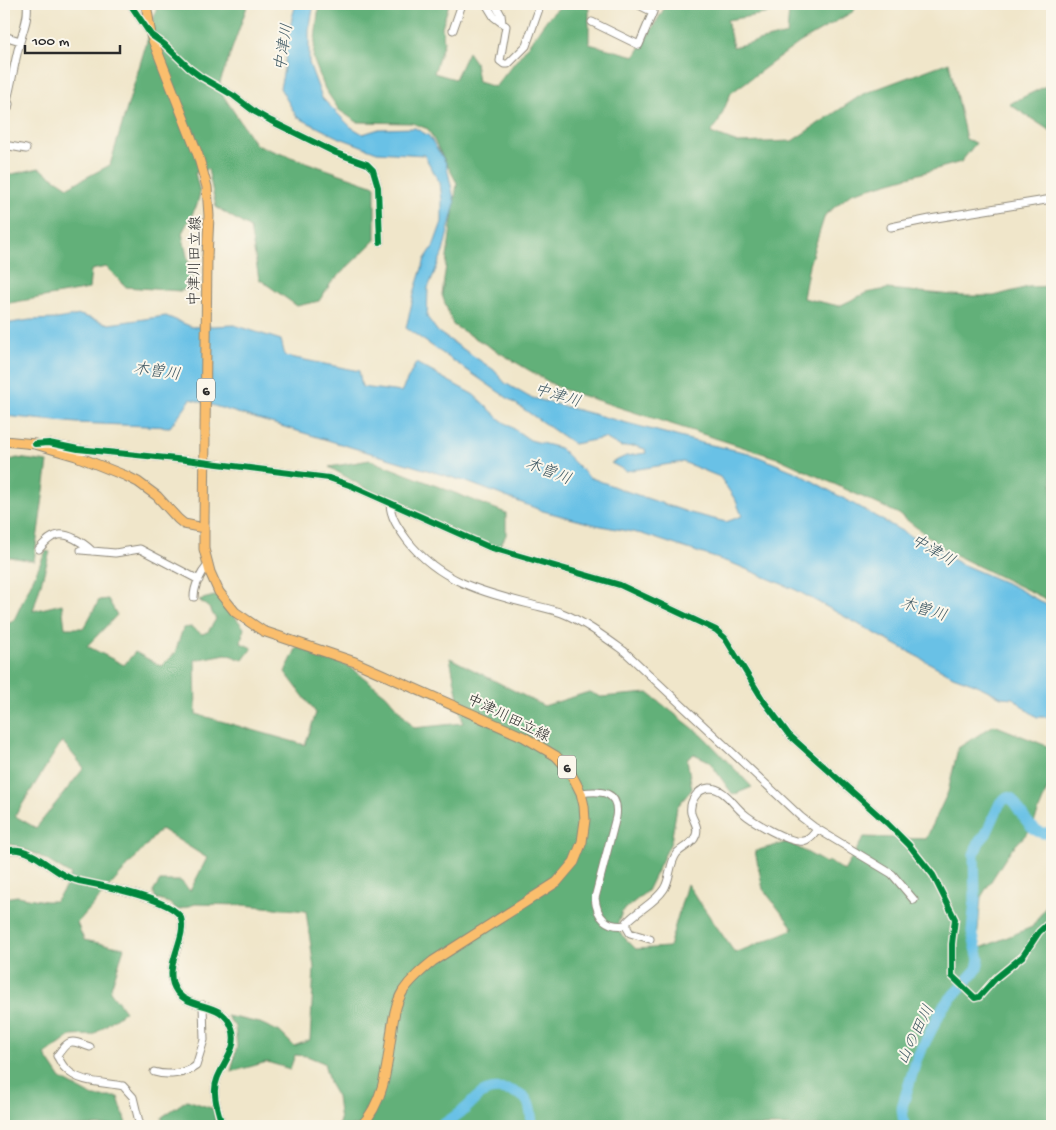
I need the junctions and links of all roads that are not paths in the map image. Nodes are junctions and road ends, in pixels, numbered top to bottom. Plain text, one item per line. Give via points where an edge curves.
1 (27, 4) edge
2 (130, 4) edge
3 (146, 4) edge
4 (462, 4) edge
5 (486, 4) edge
6 (495, 4) edge
7 (543, 4) edge
8 (637, 4) edge
9 (592, 22) dead end
10 (502, 23) junction
11 (454, 30) dead end
12 (151, 35) junction
13 (4, 36) edge
14 (20, 41) junction
15 (4, 108) edge
16 (4, 145) edge
17 (26, 149) dead end
18 (1052, 199) edge
19 (891, 228) dead end
20 (380, 242) dead end
21 (4, 441) edge
22 (77, 453) junction
23 (390, 503) junction
24 (204, 526) junction
25 (38, 549) dead end
26 (81, 550) dead end
27 (92, 552) junction
28 (208, 565) junction
29 (199, 580) junction
30 (194, 597) dead end
31 (582, 793) junction
32 (817, 829) junction
33 (4, 851) edge
34 (914, 900) dead end
35 (1052, 920) edge
36 (627, 925) junction
37 (650, 939) dead end
38 (203, 1005) junction
39 (90, 1047) dead end
40 (154, 1072) dead end
41 (140, 1126) edge
42 (222, 1126) edge
43 (361, 1126) edge

1 - 14 street via 28,13
2 - 12 street
3 - 12 main road, 中津川田立線 / 6
4 - 11 street
5 - 10 street
6 - 10 street
7 - 10 street via 526,46 508,64 500,61 506,26
8 - 9 street via 653,12 639,46
12 - 20 street via 201,77 255,112 367,164 373,170 378,187
12 - 24 main road, 中津川田立線 / 6, bridge via 198,155 207,187
13 - 14 street
14 - 15 street via 6,100 9,104
16 - 17 street
18 - 19 street
21 - 22 main road
22 - 23 street via 167,457 329,478
22 - 24 main road via 138,482 184,524
23 - 32 street via 390,512 401,531 431,566 477,590 563,613 611,641
23 - 35 street via 489,548 620,585 716,630 725,638 789,735 887,823 933,875 955,919 953,979 975,998 1023,956 1039,932
24 - 28 main road, 中津川田立線 / 6
25 - 27 street via 50,538 61,535 76,540
26 - 27 street
27 - 29 street via 140,549
28 - 29 street
28 - 31 main road, 中津川田立線 / 6 via 218,592 235,612 263,631 356,662 524,737 556,756 568,768
29 - 30 street
31 - 36 street via 603,792 616,803 616,817 595,898 598,911 606,922 615,926
31 - 43 main road, 中津川田立線 / 6 via 582,842 574,862 557,882 433,961 402,992 394,1015 381,1092 374,1109
32 - 34 street via 892,874
32 - 36 street via 808,840 793,841 754,820 719,790 702,790 691,807 697,826 695,838 674,858 662,891
33 - 38 street via 18,849 72,879 115,888 173,908 182,924 172,970 173,984 181,996
36 - 37 street via 630,933
38 - 40 street via 204,1040 196,1066 166,1075
38 - 42 street via 220,1011 233,1030 230,1054 217,1078 214,1092
39 - 41 street via 67,1042 57,1056 66,1070 77,1077 124,1086 133,1098

